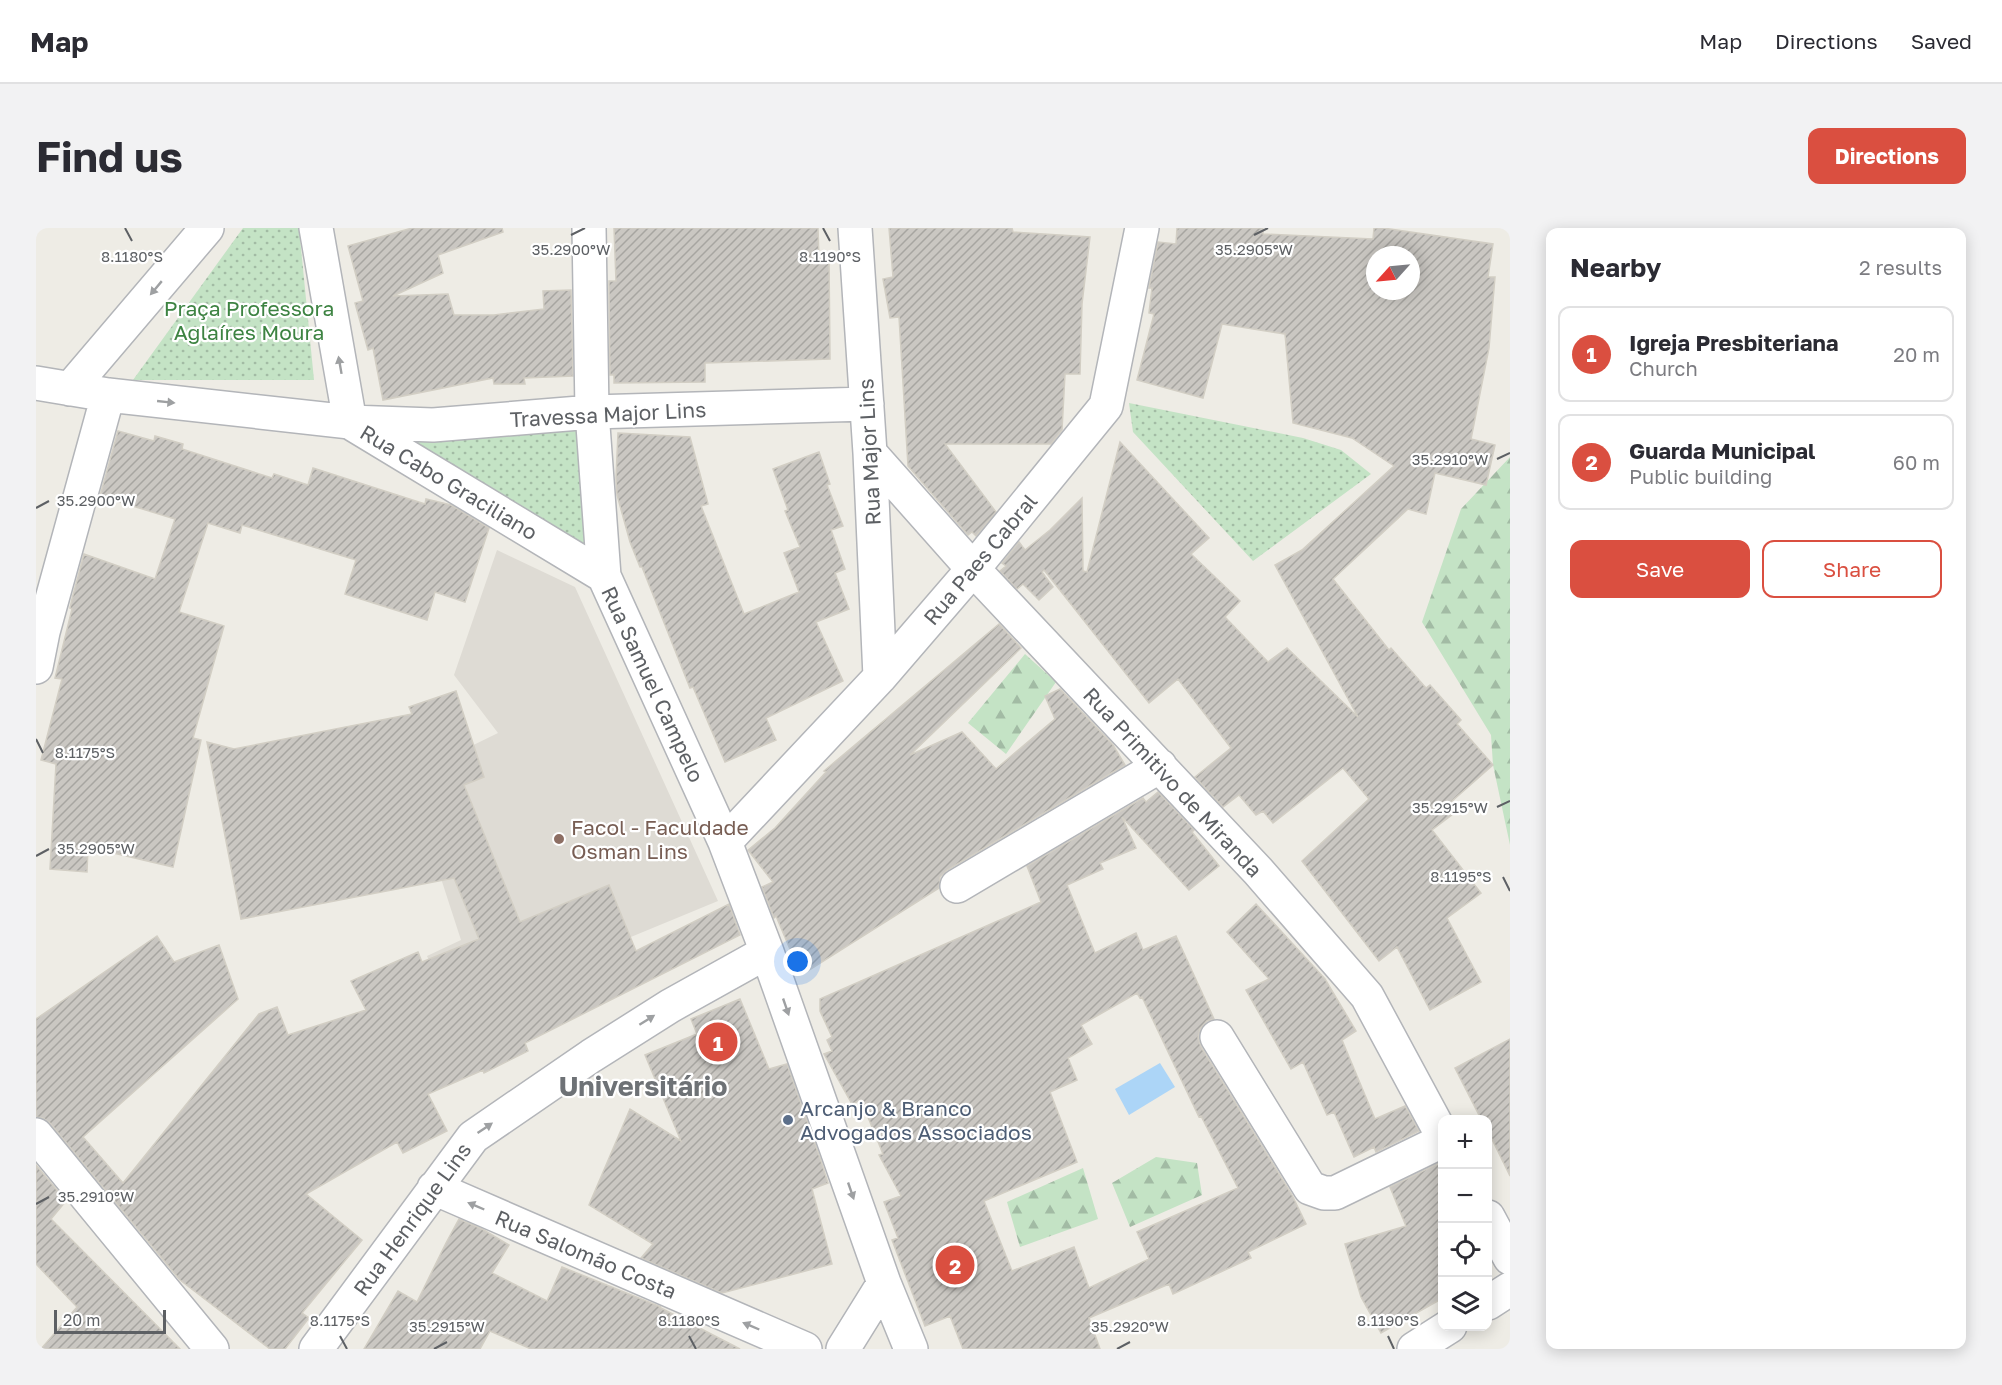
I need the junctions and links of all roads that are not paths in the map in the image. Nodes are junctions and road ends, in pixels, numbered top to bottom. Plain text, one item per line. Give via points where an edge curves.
1 (207, 228) edge
2 (316, 228) edge
3 (589, 228) edge
4 (855, 228) edge
5 (1142, 228) edge
6 (36, 383) edge
7 (70, 388) junction
8 (108, 395) junction
9 (867, 404) junction
10 (592, 412) junction
11 (350, 422) junction
12 (870, 453) junction
13 (973, 569) junction
14 (604, 576) junction
15 (36, 667) edge
16 (879, 677) junction
17 (1160, 766) junction
18 (725, 842) junction
19 (957, 886) dead end
20 (767, 952) junction
21 (1217, 1037) dead end
22 (1438, 1126) edge
23 (36, 1135) edge
24 (1438, 1143) edge
25 (434, 1188) junction
26 (1491, 1223) edge
27 (1510, 1258) edge
28 (884, 1283) junction
29 (1510, 1289) edge
30 (1492, 1300) edge
31 (1442, 1331) edge
32 (212, 1349) edge
33 (316, 1349) edge
34 (805, 1349) edge
35 (843, 1349) edge
36 (910, 1349) edge
37 (1414, 1349) edge

1 -> 7 street
11 -> 2 street
3 - 10 street, Rua Samuel Campelo
4 - 9 street, Rua Major Lins
5 - 13 street, Rua Paes Cabral via 1106,406
6 - 7 street, Rua Cabo Graciliano
7 - 8 street, Rua Cabo Graciliano
8 -> 11 street, Rua Cabo Graciliano
8 - 15 street
9 - 10 street, Travessa Major Lins
9 - 12 street, Rua Major Lins
10 - 11 street, Travessa Major Lins via 433,425
10 - 14 street, Rua Samuel Campelo
11 - 14 street, Rua Cabo Graciliano
12 - 13 street, Rua Primitivo de Miranda
12 - 16 street, Rua Major Lins
13 - 16 street, Rua Paes Cabral
13 - 17 street, Rua Primitivo de Miranda
14 - 18 street, Rua Samuel Campelo
16 - 18 street, Rua Paes Cabral
17 - 19 street
17 - 22 street, Rua Primitivo de Miranda via 1367,996
18 - 20 street, Rua Samuel Campelo
25 -> 20 street, Rua Henrique Lins via 473,1137 670,1006
20 -> 28 street, Rua Samuel Campelo
21 - 24 street via 1310,1188 1335,1193
23 - 32 street
25 - 33 street, Rua Henrique Lins
34 -> 25 street, Rua Salomão Costa
26 - 27 street
28 - 35 street
28 - 36 street, Rua Samuel Campelo
29 - 30 street
31 - 37 street

